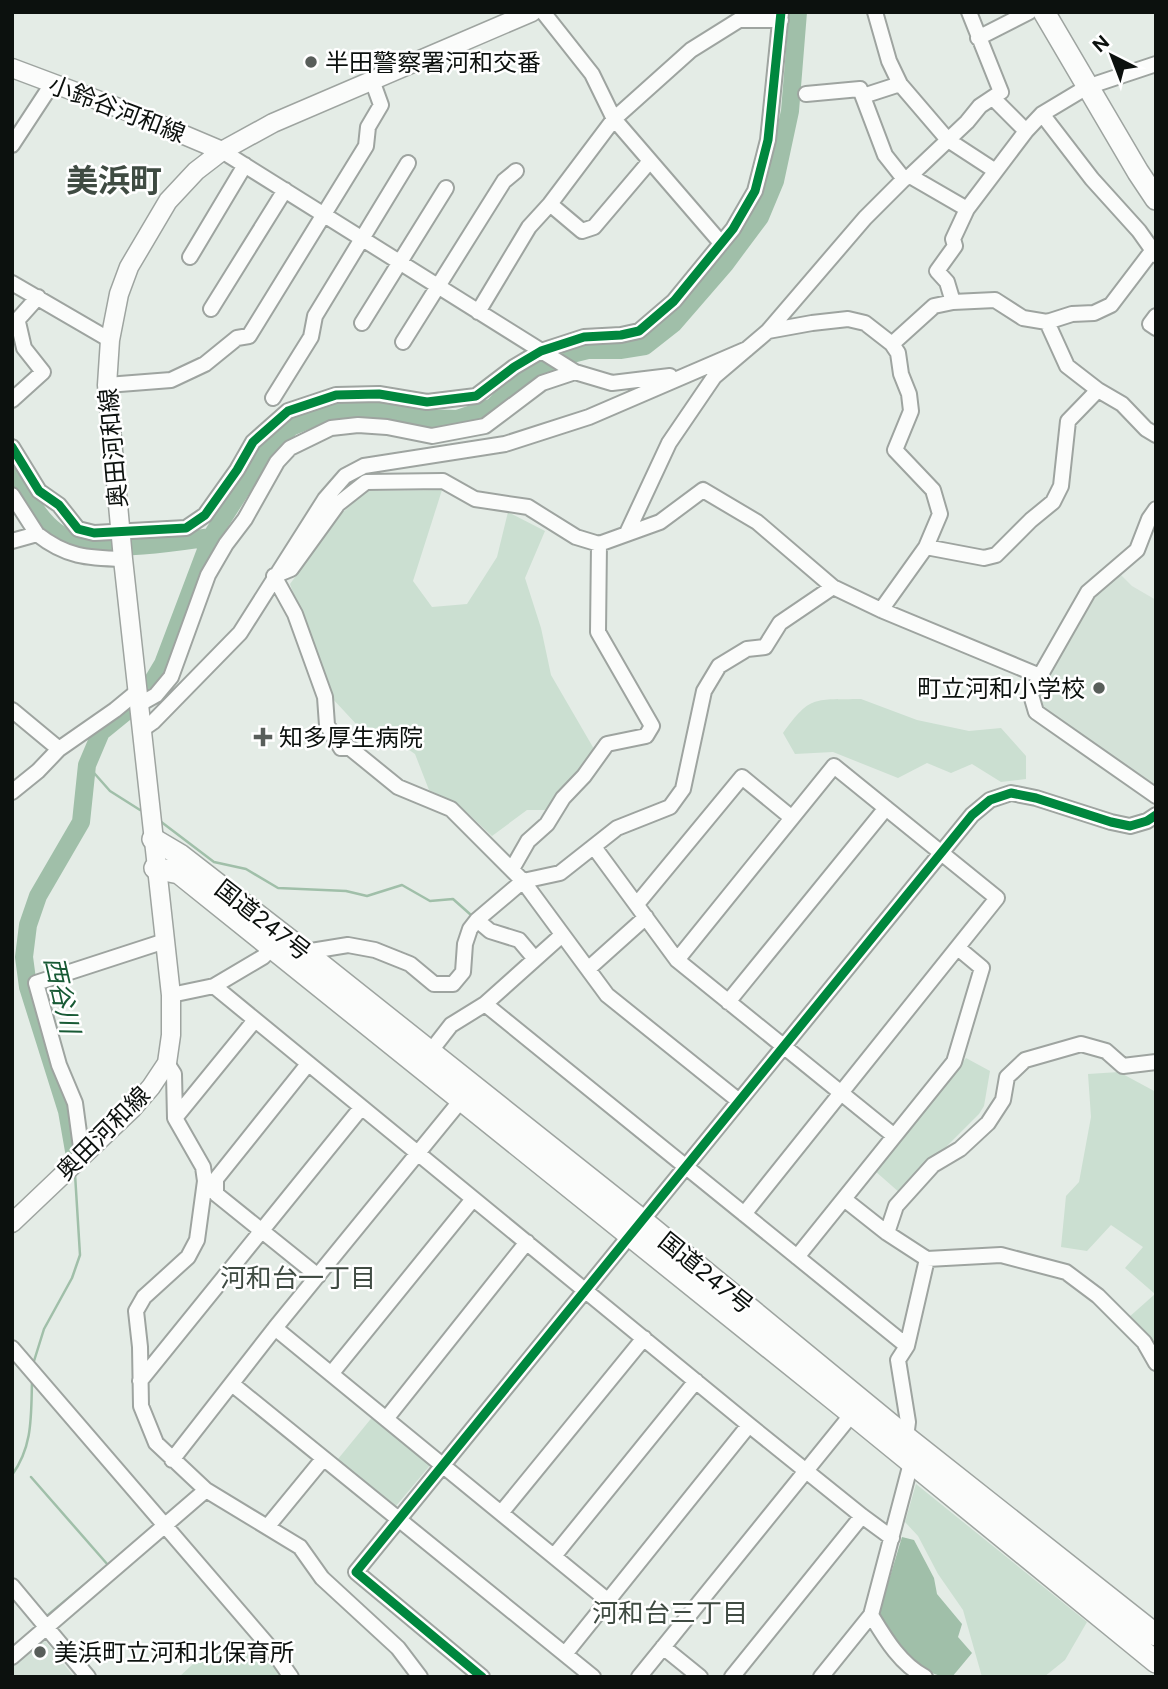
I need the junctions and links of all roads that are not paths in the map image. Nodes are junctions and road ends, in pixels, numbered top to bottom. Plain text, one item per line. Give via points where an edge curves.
1 (532, 12) edge
2 (543, 12) edge
3 (875, 12) edge
4 (969, 12) edge
5 (1029, 12) edge
6 (1044, 12) edge
7 (781, 16) edge
8 (978, 38) junction
9 (1156, 64) edge
10 (12, 68) edge
11 (372, 80) junction
12 (52, 84) junction
13 (900, 84) junction
14 (1087, 87) junction
15 (806, 94) dead end
16 (863, 96) junction
17 (993, 98) junction
18 (1042, 114) junction
19 (614, 119) junction
20 (1026, 131) junction
21 (948, 140) junction
22 (12, 145) edge
23 (222, 150) junction
24 (650, 161) junction
25 (408, 163) dead end
26 (245, 165) junction
27 (995, 170) junction
28 (516, 171) dead end
29 (907, 178) junction
30 (446, 188) dead end
31 (285, 190) junction
32 (1154, 194) edge
33 (550, 204) junction
34 (967, 209) junction
35 (324, 215) junction
36 (362, 239) junction
37 (721, 243) junction
38 (1154, 253) edge
39 (190, 257) dead end
40 (401, 263) junction
41 (12, 283) edge
42 (438, 287) junction
43 (38, 297) junction
44 (953, 302) junction
45 (211, 309) dead end
46 (478, 312) junction
47 (1156, 317) edge
48 (1047, 322) junction
49 (362, 323) dead end
50 (15, 324) edge
51 (1156, 328) edge
52 (768, 331) junction
53 (110, 340) junction
54 (403, 342) dead end
55 (892, 344) junction
56 (747, 349) junction
57 (541, 351) junction
58 (571, 370) junction
59 (685, 374) junction
60 (107, 385) junction
61 (1098, 390) junction
62 (273, 398) dead end
63 (12, 400) edge
64 (1156, 435) edge
65 (12, 447) edge
66 (12, 495) edge
67 (1156, 509) edge
68 (120, 531) junction
69 (627, 533) junction
70 (37, 534) junction
71 (12, 541) edge
72 (599, 544) junction
73 (926, 547) junction
74 (123, 559) junction
75 (274, 576) junction
76 (833, 587) junction
77 (881, 610) junction
78 (1040, 676) junction
79 (12, 710) edge
80 (140, 710) junction
81 (59, 749) junction
82 (12, 792) edge
83 (1156, 796) edge
84 (886, 808) junction
85 (1156, 816) edge
86 (792, 818) junction
87 (153, 839) junction
88 (594, 847) junction
89 (941, 852) junction
90 (155, 868) junction
91 (512, 869) junction
92 (523, 881) junction
93 (636, 904) junction
94 (646, 916) junction
95 (477, 920) junction
96 (562, 934) junction
97 (165, 941) junction
98 (958, 947) junction
99 (272, 948) junction
100 (305, 952) junction
101 (535, 959) junction
102 (677, 960) junction
103 (588, 970) junction
104 (214, 986) junction
105 (171, 995) junction
106 (728, 1002) junction
107 (485, 1004) junction
108 (254, 1020) junction
109 (783, 1047) junction
110 (430, 1052) junction
111 (1156, 1062) edge
112 (167, 1063) junction
113 (308, 1064) junction
114 (841, 1093) junction
115 (462, 1099) junction
116 (739, 1101) junction
117 (361, 1108) junction
118 (176, 1118) junction
119 (893, 1135) junction
120 (417, 1154) junction
121 (82, 1155) junction
122 (688, 1166) junction
123 (473, 1199) junction
124 (844, 1199) junction
125 (744, 1214) junction
126 (12, 1223) edge
127 (636, 1229) junction
128 (262, 1231) junction
129 (887, 1233) junction
130 (527, 1242) junction
131 (797, 1257) junction
132 (927, 1259) junction
133 (318, 1276) junction
134 (586, 1290) junction
135 (275, 1328) junction
136 (643, 1338) junction
137 (907, 1346) junction
138 (12, 1348) edge
139 (1156, 1363) edge
140 (331, 1374) junction
141 (140, 1381) junction
142 (696, 1381) junction
143 (232, 1384) junction
144 (852, 1414) junction
145 (386, 1419) junction
146 (749, 1425) junction
147 (906, 1437) junction
148 (323, 1459) junction
149 (172, 1460) junction
150 (911, 1463) junction
151 (444, 1466) junction
152 (806, 1470) junction
153 (206, 1490) junction
154 (501, 1513) junction
155 (862, 1516) junction
156 (399, 1520) junction
157 (268, 1526) junction
158 (164, 1527) junction
159 (892, 1538) junction
160 (554, 1556) junction
161 (12, 1586) edge
162 (607, 1600) junction
163 (872, 1615) junction
164 (47, 1627) junction
165 (1156, 1635) edge
166 (663, 1647) junction
167 (565, 1654) junction
168 (12, 1657) edge
169 (1156, 1662) edge
170 (916, 1675) edge
171 (88, 1677) edge
172 (291, 1677) edge
173 (420, 1677) edge
174 (482, 1677) edge
175 (593, 1677) edge
176 (639, 1677) edge
177 (700, 1677) edge
178 (732, 1677) edge
179 (821, 1677) edge

1 - 11 main road, 奥田河和線
2 - 19 street via 592,74
3 - 13 street
4 - 8 street
5 - 8 street
6 - 14 highway
7 - 19 street via 738,20 691,50
7 - 37 street via 768,139 755,191
8 - 17 street via 1001,93
9 - 14 street
10 - 12 main road, 小鈴谷河和線
11 - 23 main road, 奥田河和線
11 - 35 street via 381,105 368,127 366,146
12 - 22 street
12 - 23 main road, 小鈴谷河和線
13 - 16 street
13 - 21 street
14 - 18 street
14 - 32 highway
15 - 16 street via 860,89
16 - 29 street via 885,155
17 - 20 street
17 - 21 street
18 - 20 street
18 - 38 street
19 - 24 street
19 - 33 street
20 - 27 street
21 - 27 street
21 - 29 street
23 - 26 street
23 - 53 main road, 奥田河和線 via 168,201 144,239 119,294
24 - 33 street via 594,227 582,231
24 - 37 street
25 - 36 street
26 - 31 street
26 - 39 street
27 - 34 street
28 - 42 street via 504,181
29 - 34 street
29 - 52 street via 865,218
30 - 40 street
31 - 35 street
31 - 45 street
33 - 46 street via 529,227
34 - 44 street via 953,239 955,246 937,271 947,282
35 - 36 street
35 - 60 street via 249,336 237,338 205,364 171,380
36 - 40 street
36 - 62 street
37 - 57 street via 674,301 639,331 584,337
38 - 48 street via 1111,305
40 - 42 street
40 - 49 street
41 - 43 street
42 - 46 street
42 - 54 street
43 - 50 street
43 - 53 street
44 - 48 street via 995,300 1023,318
44 - 55 street via 934,306
46 - 57 street
47 - 51 street via 1150,324
48 - 61 street via 1067,366
50 - 63 street via 24,348 43,372
52 - 55 street via 848,319 865,323
52 - 56 street
53 - 60 main road, 奥田河和線
55 - 73 street via 911,411 895,450 933,489 940,514
56 - 59 street
56 - 69 street via 713,377 669,443
57 - 58 street
57 - 68 street via 477,396 427,402 379,394 336,395 289,411 253,442 205,515 186,528
58 - 59 street via 612,383
58 - 80 street via 542,383 485,426 432,436 387,427 331,428 290,448 208,575 171,677
59 - 75 street via 589,416 505,444 364,466 345,477 325,499
60 - 68 main road, 奥田河和線
61 - 64 street via 1122,404
61 - 73 street via 1068,421 1061,486 1053,502 996,555 984,558
65 - 68 street via 39,491 59,505 78,529
66 - 70 street
67 - 78 street via 1136,550 1088,592
68 - 74 main road, 奥田河和線
69 - 72 street
69 - 76 street via 660,522 703,490 757,522
70 - 71 street
70 - 74 street via 52,546 85,558
72 - 75 street via 576,537 528,507 475,499 443,481 366,482 338,504 290,569
72 - 91 street via 598,632 652,726 646,736 607,744 547,824 528,841
73 - 77 street
74 - 80 main road, 奥田河和線
75 - 80 street via 240,633 153,722
75 - 91 street via 295,614 325,697 327,725 341,748 350,748 398,787 451,809
76 - 77 street
76 - 88 street via 780,623 765,647 747,649 719,666 704,691 683,789 670,807 617,828
77 - 78 street
78 - 83 street via 1031,695 1035,712
79 - 81 street
80 - 81 street via 115,710
80 - 87 main road, 奥田河和線
81 - 82 street
84 - 86 street via 834,766
84 - 89 street
84 - 106 street
85 - 89 street via 1130,826 1011,793 990,800 972,814
86 - 93 street via 742,778
86 - 102 street
87 - 90 main road, 奥田河和線
87 - 100 highway, 国道247号
88 - 92 street via 560,873
88 - 93 street
89 - 98 street via 997,898
89 - 109 street
90 - 97 main road, 奥田河和線
90 - 99 highway, 国道247号 via 179,873
91 - 92 street
92 - 95 street
92 - 96 street
93 - 94 street
94 - 102 street
94 - 103 street
95 - 100 street via 465,944 463,972 453,984 434,984 410,964 375,950 348,945
95 - 101 street via 490,931 519,940
96 - 101 street
96 - 103 street
97 - 105 main road, 奥田河和線
97 - 121 street via 36,984 75,1103
98 - 114 street
98 - 119 street via 982,968 954,1062
99 - 104 street
99 - 115 highway, 国道247号
100 - 110 highway, 国道247号
101 - 107 street
102 - 106 street
103 - 116 street via 607,995
104 - 105 street
104 - 108 street
105 - 112 main road, 奥田河和線
106 - 109 street
107 - 110 street via 451,1025
107 - 122 street
108 - 113 street
108 - 118 street
109 - 114 street
109 - 116 street
110 - 127 highway, 国道247号
111 - 129 street via 1123,1066 1106,1051 1082,1044 1025,1060 1007,1077 1003,1100 988,1123 960,1149 933,1165 895,1206
112 - 118 street via 174,1074
112 - 121 main road, 奥田河和線 via 132,1109
113 - 117 street
113 - 128 street via 216,1179 216,1194
114 - 119 street
114 - 125 street
115 - 120 street
115 - 127 highway, 国道247号
116 - 122 street
117 - 120 street
117 - 128 street
118 - 141 street via 203,1167 197,1240 188,1257 144,1297 136,1311
119 - 124 street
120 - 123 street
120 - 133 street
121 - 126 main road, 奥田河和線
122 - 125 street
122 - 127 street
123 - 130 street
123 - 140 street
124 - 129 street
124 - 131 street
125 - 131 street
127 - 134 street
127 - 144 highway, 国道247号
127 - 147 highway, 国道247号
128 - 133 street
128 - 141 street
129 - 132 street
130 - 134 street
130 - 145 street
131 - 137 street
132 - 137 street
132 - 139 street via 1000,1255 1066,1272 1098,1296 1144,1342
133 - 135 street
134 - 136 street
134 - 151 street
135 - 140 street
135 - 143 street
136 - 142 street
136 - 154 street
137 - 147 street via 898,1360 908,1422
138 - 158 street
140 - 145 street
141 - 149 street via 141,1406 156,1443
142 - 146 street
142 - 160 street
143 - 148 street
143 - 149 street
144 - 150 highway, 国道247号
144 - 152 street
145 - 151 street
146 - 152 street
146 - 162 street
147 - 165 highway, 国道247号
148 - 156 street
148 - 157 street
149 - 153 street
150 - 159 street
150 - 169 highway, 国道247号
151 - 154 street
151 - 156 street
152 - 155 street
152 - 166 street
153 - 157 street
153 - 158 street
154 - 160 street
155 - 159 street
155 - 178 street
156 - 167 street
156 - 174 street via 356,1572
157 - 173 street via 300,1547 322,1578 398,1648
158 - 164 street
158 - 172 street
159 - 163 street
160 - 162 street
161 - 164 street
162 - 167 street
163 - 170 street via 889,1645
163 - 179 street
164 - 168 street
164 - 171 street
166 - 176 street
166 - 177 street
167 - 175 street

